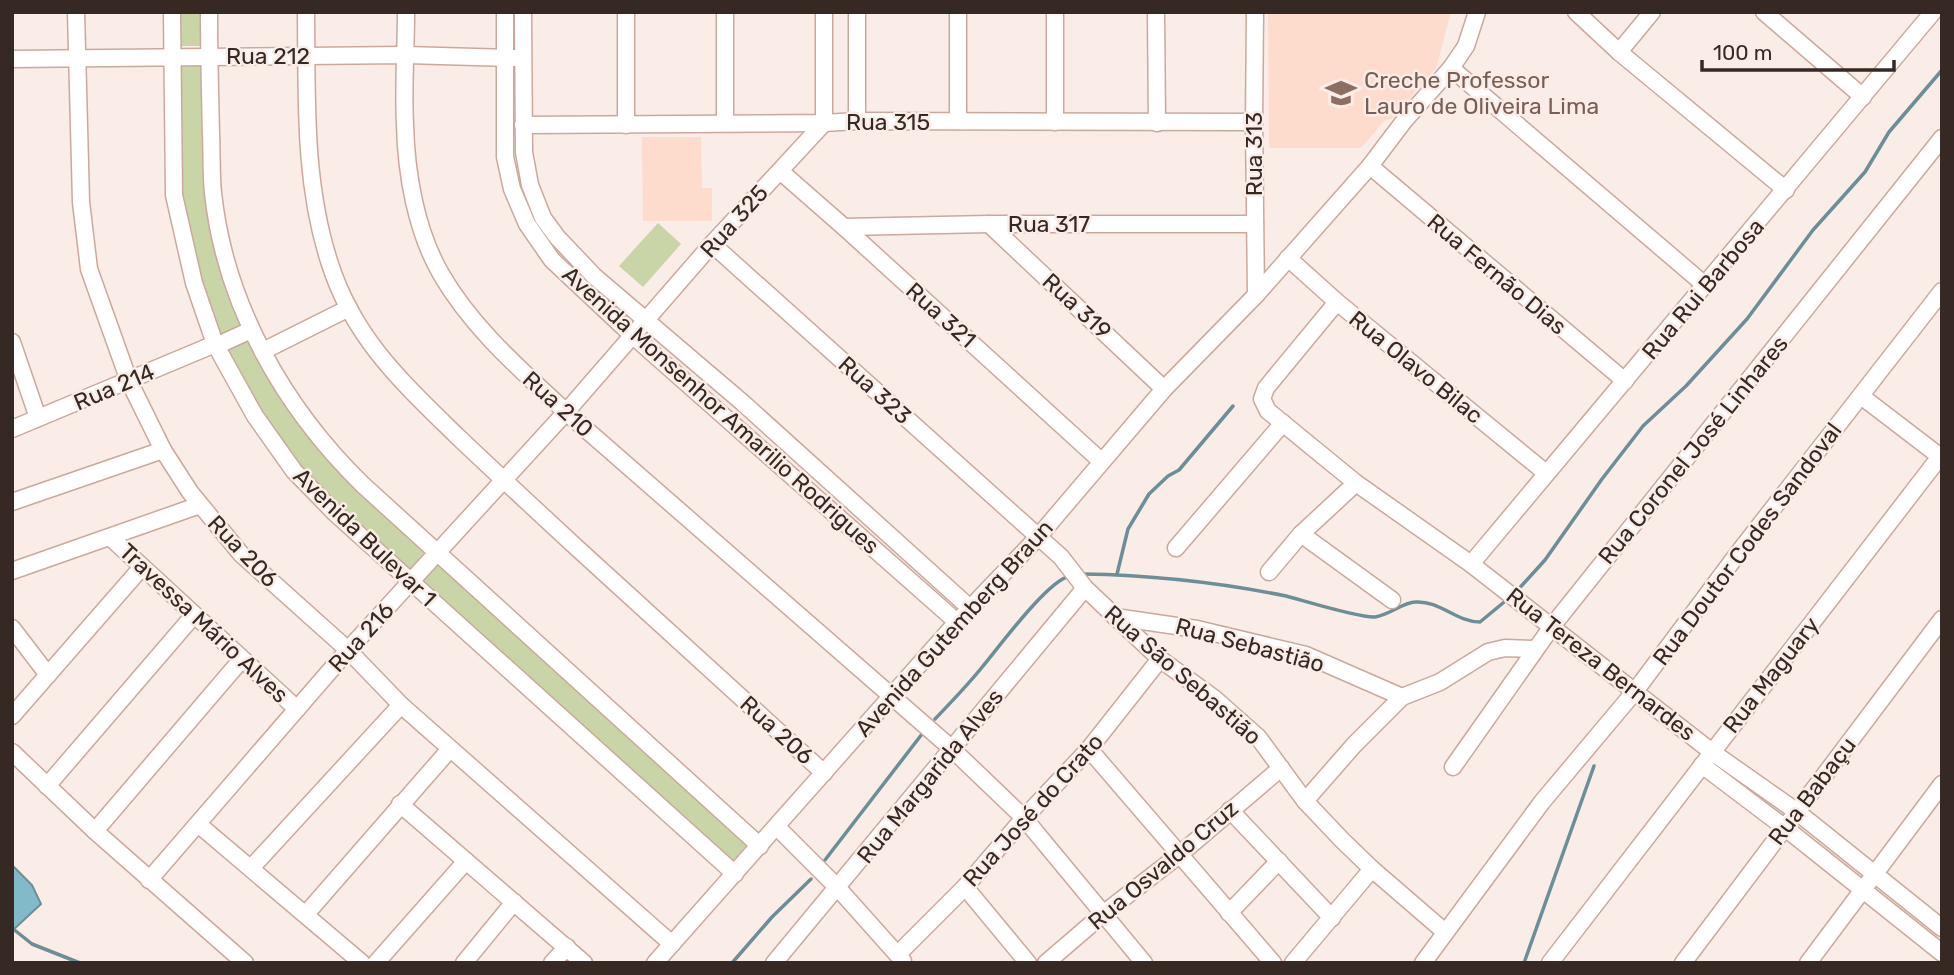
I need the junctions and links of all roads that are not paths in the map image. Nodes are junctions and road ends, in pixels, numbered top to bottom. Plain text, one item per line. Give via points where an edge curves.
1 (76, 12) edge
2 (172, 12) edge
3 (209, 12) edge
4 (306, 12) edge
5 (406, 12) edge
6 (505, 12) edge
7 (523, 12) edge
8 (626, 12) edge
9 (725, 12) edge
10 (824, 12) edge
11 (857, 12) edge
12 (958, 12) edge
13 (1055, 12) edge
14 (1156, 12) edge
15 (1255, 12) edge
16 (1477, 12) edge
17 (1576, 12) edge
18 (1652, 12) edge
19 (1764, 12) edge
20 (1933, 12) edge
21 (1619, 52) junction
22 (406, 55) junction
23 (172, 56) junction
24 (209, 56) junction
25 (307, 57) junction
26 (505, 58) junction
27 (523, 58) junction
28 (12, 59) edge
29 (77, 59) junction
30 (1451, 68) junction
31 (1863, 97) junction
32 (857, 121) junction
33 (958, 121) junction
34 (725, 122) junction
35 (1055, 122) junction
36 (1254, 122) junction
37 (824, 123) junction
38 (1157, 123) junction
39 (523, 125) junction
40 (626, 125) junction
41 (1942, 138) edge
42 (1370, 166) junction
43 (779, 171) junction
44 (1786, 190) junction
45 (989, 224) junction
46 (1255, 224) junction
47 (844, 227) junction
48 (712, 244) junction
49 (1288, 258) junction
50 (1706, 286) junction
51 (1942, 291) edge
52 (1256, 295) junction
53 (1336, 302) junction
54 (349, 308) junction
55 (645, 321) junction
56 (251, 330) junction
57 (632, 335) junction
58 (12, 342) edge
59 (216, 345) junction
60 (263, 351) junction
61 (129, 381) junction
62 (1625, 381) junction
63 (1164, 389) junction
64 (1861, 396) junction
65 (566, 412) junction
66 (38, 418) junction
67 (1283, 423) junction
68 (12, 429) edge
69 (163, 450) junction
70 (1941, 456) edge
71 (1101, 461) junction
72 (1546, 472) junction
73 (503, 480) junction
74 (1356, 483) junction
75 (12, 502) edge
76 (200, 505) junction
77 (1301, 534) junction
78 (110, 537) junction
79 (1038, 537) junction
80 (1176, 548) dead end
81 (436, 552) junction
82 (1471, 564) junction
83 (142, 567) junction
84 (12, 571) edge
85 (1269, 572) dead end
86 (410, 582) junction
87 (1085, 588) junction
88 (1392, 600) dead end
89 (970, 608) junction
90 (194, 615) junction
91 (1115, 617) junction
92 (1942, 619) edge
93 (957, 622) junction
94 (1553, 625) junction
95 (12, 628) edge
96 (1535, 649) junction
97 (348, 650) junction
98 (242, 659) junction
99 (1160, 659) junction
100 (48, 675) junction
101 (1636, 690) junction
102 (891, 696) junction
103 (1402, 697) junction
104 (401, 705) junction
105 (297, 709) junction
106 (12, 716) edge
107 (951, 748) junction
108 (450, 749) junction
109 (1089, 749) junction
110 (1712, 751) junction
111 (12, 752) edge
112 (1702, 765) junction
113 (1453, 767) dead end
114 (1281, 768) junction
115 (824, 773) junction
116 (1942, 784) edge
117 (47, 786) junction
118 (1305, 801) junction
119 (400, 804) junction
120 (1230, 810) junction
121 (1796, 811) junction
122 (1024, 818) junction
123 (198, 824) junction
124 (777, 827) junction
125 (1784, 827) junction
126 (95, 831) junction
127 (760, 846) junction
128 (1179, 855) junction
129 (466, 861) junction
130 (1279, 861) junction
131 (251, 868) junction
132 (1372, 870) junction
133 (735, 874) junction
134 (1875, 874) junction
135 (149, 880) junction
136 (837, 887) junction
137 (965, 887) junction
138 (1863, 890) junction
139 (514, 902) junction
140 (1228, 913) junction
141 (306, 914) junction
142 (1103, 914) junction
143 (1332, 918) junction
144 (1942, 929) edge
145 (1445, 932) junction
146 (672, 944) junction
147 (567, 947) junction
148 (1942, 953) edge
149 (902, 960) edge
150 (776, 962) edge
151 (245, 963) edge
152 (362, 963) edge
153 (376, 963) edge
154 (464, 963) edge
155 (552, 963) edge
156 (584, 963) edge
157 (655, 963) edge
158 (1028, 963) edge
159 (1046, 963) edge
160 (1144, 963) edge
161 (1273, 963) edge
162 (1293, 963) edge
163 (1423, 963) edge
164 (1550, 963) edge
165 (1683, 963) edge
166 (1808, 963) edge
167 (1935, 963) edge

1 - 29 street, Rua 206
2 - 23 street, Avenida Bulevar 1
3 - 24 street, Avenida Bulevar 1
4 - 25 street, Rua 206
5 - 22 street, Rua 210
6 - 26 street, Avenida Monsenhor Amarilio Rodrigues
7 - 27 street, Avenida Monsenhor Amarilio Rodrigues
8 - 40 street
9 - 34 street
10 - 37 street
11 - 32 street
12 - 33 street
13 - 35 street
14 - 38 street
15 - 36 street, Rua 313
16 - 30 street, Avenida Gutemberg Braun via 1466,46
17 - 21 street
18 - 21 street
19 - 31 street
20 - 31 street, Rua Rui Barbosa
21 - 44 street
22 - 25 street, Rua 212
22 - 26 street, Rua 212
22 - 65 street, Rua 210 via 408,162 427,244 440,272 480,327
23 - 24 street, Rua 212
23 - 29 street, Rua 212
23 - 59 street, Avenida Bulevar 1 via 174,195 194,283
24 - 25 street, Rua 212
24 - 56 street, Avenida Bulevar 1 via 213,194 227,263
25 - 54 street, Rua 206 via 307,126 317,215 330,266
26 - 27 street, Rua 212
26 - 57 street, Avenida Monsenhor Amarilio Rodrigues via 505,157 527,224 552,260
27 - 39 street, Avenida Monsenhor Amarilio Rodrigues
28 - 29 street, Rua 212
29 - 61 street, Rua 206 via 80,202 87,256
30 - 42 street, Avenida Gutemberg Braun
30 - 50 street
31 - 44 street, Rua Rui Barbosa
32 - 33 street, Rua 315
32 - 37 street, Rua 315
33 - 35 street, Rua 315
34 - 37 street, Rua 315
34 - 40 street, Rua 315
35 - 38 street, Rua 315
36 - 38 street, Rua 315
36 - 46 street, Rua 313
37 - 43 street, Rua 325
39 - 40 street, Rua 315
39 - 55 street, Avenida Monsenhor Amarilio Rodrigues via 530,185 543,218 594,276
41 - 94 street, Rua Coronel José Linhares
42 - 49 street, Avenida Gutemberg Braun
42 - 62 street, Rua Fernão Dias
43 - 47 street, Rua 321
43 - 48 street, Rua 325
44 - 50 street, Rua Rui Barbosa
45 - 46 street, Rua 317
45 - 47 street, Rua 317
45 - 63 street, Rua 319
46 - 52 street, Rua 313
47 - 71 street, Rua 321
48 - 55 street, Rua 325
48 - 79 street, Rua 323
49 - 52 street, Avenida Gutemberg Braun
49 - 53 street, Rua Olavo Bilac
50 - 62 street, Rua Rui Barbosa
51 - 64 street, Rua Doutor Codes Sandoval
52 - 63 street, Avenida Gutemberg Braun
53 - 67 street, Rua Tereza Bernardes via 1266,388 1262,399
53 - 72 street, Rua Olavo Bilac
54 - 60 street
54 - 73 street, Rua 206 via 393,374
55 - 57 street, Rua 325
55 - 89 street, Avenida Monsenhor Amarilio Rodrigues
56 - 59 street, Rua 214
56 - 60 street, Avenida Bulevar 1
57 - 65 street, Rua 216
57 - 93 street, Avenida Monsenhor Amarilio Rodrigues
58 - 66 street
59 - 61 street, Rua 214
59 - 86 street, Avenida Bulevar 1 via 255,416 294,471
60 - 81 street, Avenida Bulevar 1 via 281,386 326,447
61 - 66 street, Rua 214
61 - 69 street, Rua 206
62 - 72 street, Rua Rui Barbosa
63 - 71 street, Avenida Gutemberg Braun
64 - 70 street
64 - 101 street, Rua Doutor Codes Sandoval
65 - 73 street, Rua 216
65 - 102 street, Rua 210
66 - 68 street, Rua 214
67 - 74 street, Rua Tereza Bernardes
67 - 80 street
69 - 75 street
69 - 76 street, Rua 206
70 - 110 street, Rua Maguary
71 - 79 street, Avenida Gutemberg Braun
72 - 82 street, Rua Rui Barbosa
73 - 81 street, Rua 216
73 - 115 street, Rua 206
74 - 77 street
74 - 82 street, Rua Tereza Bernardes
76 - 78 street
76 - 97 street, Rua 206 via 241,554
77 - 85 street
77 - 88 street
78 - 83 street, Travessa Mário Alves
78 - 84 street
79 - 87 street, Rua São Sebastião
79 - 89 street, Avenida Gutemberg Braun
81 - 86 street, Rua 216
81 - 127 street, Avenida Bulevar 1
82 - 94 street, Rua Tereza Bernardes
83 - 90 street, Travessa Mário Alves
83 - 100 street
86 - 97 street, Rua 216
86 - 133 street, Avenida Bulevar 1
87 - 91 street, Rua São Sebastião
87 - 107 street, Rua Margarida Alves
89 - 93 street, Avenida Gutemberg Braun
90 - 98 street, Travessa Mário Alves
90 - 117 street
91 - 99 street, Rua São Sebastião
91 - 103 street, Rua Sebastião via 1197,629 1306,655
92 - 121 street, Rua Babaçu
93 - 102 street, Avenida Gutemberg Braun
94 - 96 street, Rua Coronel José Linhares
94 - 101 street, Rua Tereza Bernardes
95 - 100 street
96 - 103 street via 1488,652 1440,682
96 - 113 street, Rua Coronel José Linhares
97 - 104 street, Rua 206
97 - 105 street, Rua 216
98 - 105 street, Travessa Mário Alves
98 - 126 street
99 - 109 street, Rua José do Crato
99 - 114 street, Rua São Sebastião via 1239,719
100 - 106 street
101 - 110 street, Rua Tereza Bernardes
101 - 145 street, Rua Doutor Codes Sandoval via 1542,803
102 - 107 street, Rua 210
102 - 115 street, Avenida Gutemberg Braun
103 - 118 street
104 - 108 street, Rua 206
104 - 131 street
105 - 123 street, Rua 216
107 - 122 street, Rua 210
107 - 136 street, Rua Margarida Alves
108 - 119 street
108 - 146 street, Rua 206
109 - 122 street, Rua José do Crato
109 - 128 street
110 - 112 street, Rua Maguary
110 - 121 street, Rua Tereza Bernardes
111 - 117 street
112 - 125 street, Rua Tereza Bernardes
112 - 164 street, Rua Maguary
114 - 118 street, Rua São Sebastião
114 - 120 street, Rua Osvaldo Cruz
115 - 124 street, Avenida Gutemberg Braun
116 - 134 street
117 - 126 street
118 - 132 street, Rua São Sebastião
119 - 129 street
119 - 141 street
120 - 128 street, Rua Osvaldo Cruz
120 - 130 street
121 - 125 street, Rua Babaçu
121 - 134 street, Rua Tereza Bernardes
122 - 137 street, Rua José do Crato
122 - 142 street, Rua 210
123 - 131 street
123 - 135 street, Rua 216
124 - 127 street, Avenida Gutemberg Braun
124 - 136 street
125 - 138 street, Rua Tereza Bernardes
125 - 165 street, Rua Babaçu
126 - 135 street
127 - 133 street, Avenida Gutemberg Braun
128 - 140 street
128 - 142 street, Rua Osvaldo Cruz
129 - 139 street
129 - 153 street
130 - 140 street
130 - 143 street
131 - 141 street
132 - 143 street
132 - 145 street, Rua São Sebastião
133 - 146 street, Avenida Gutemberg Braun
134 - 138 street
134 - 144 street, Rua Tereza Bernardes
135 - 151 street
136 - 149 street
136 - 150 street, Rua Margarida Alves
137 - 149 street, Rua José do Crato
137 - 158 street
138 - 148 street, Rua Tereza Bernardes
138 - 166 street
139 - 147 street
139 - 154 street
140 - 161 street
141 - 152 street
142 - 159 street, Rua Osvaldo Cruz
142 - 160 street, Rua 210
143 - 162 street
145 - 163 street, Rua Doutor Codes Sandoval
146 - 157 street, Avenida Gutemberg Braun
147 - 155 street
147 - 156 street
148 - 167 street

